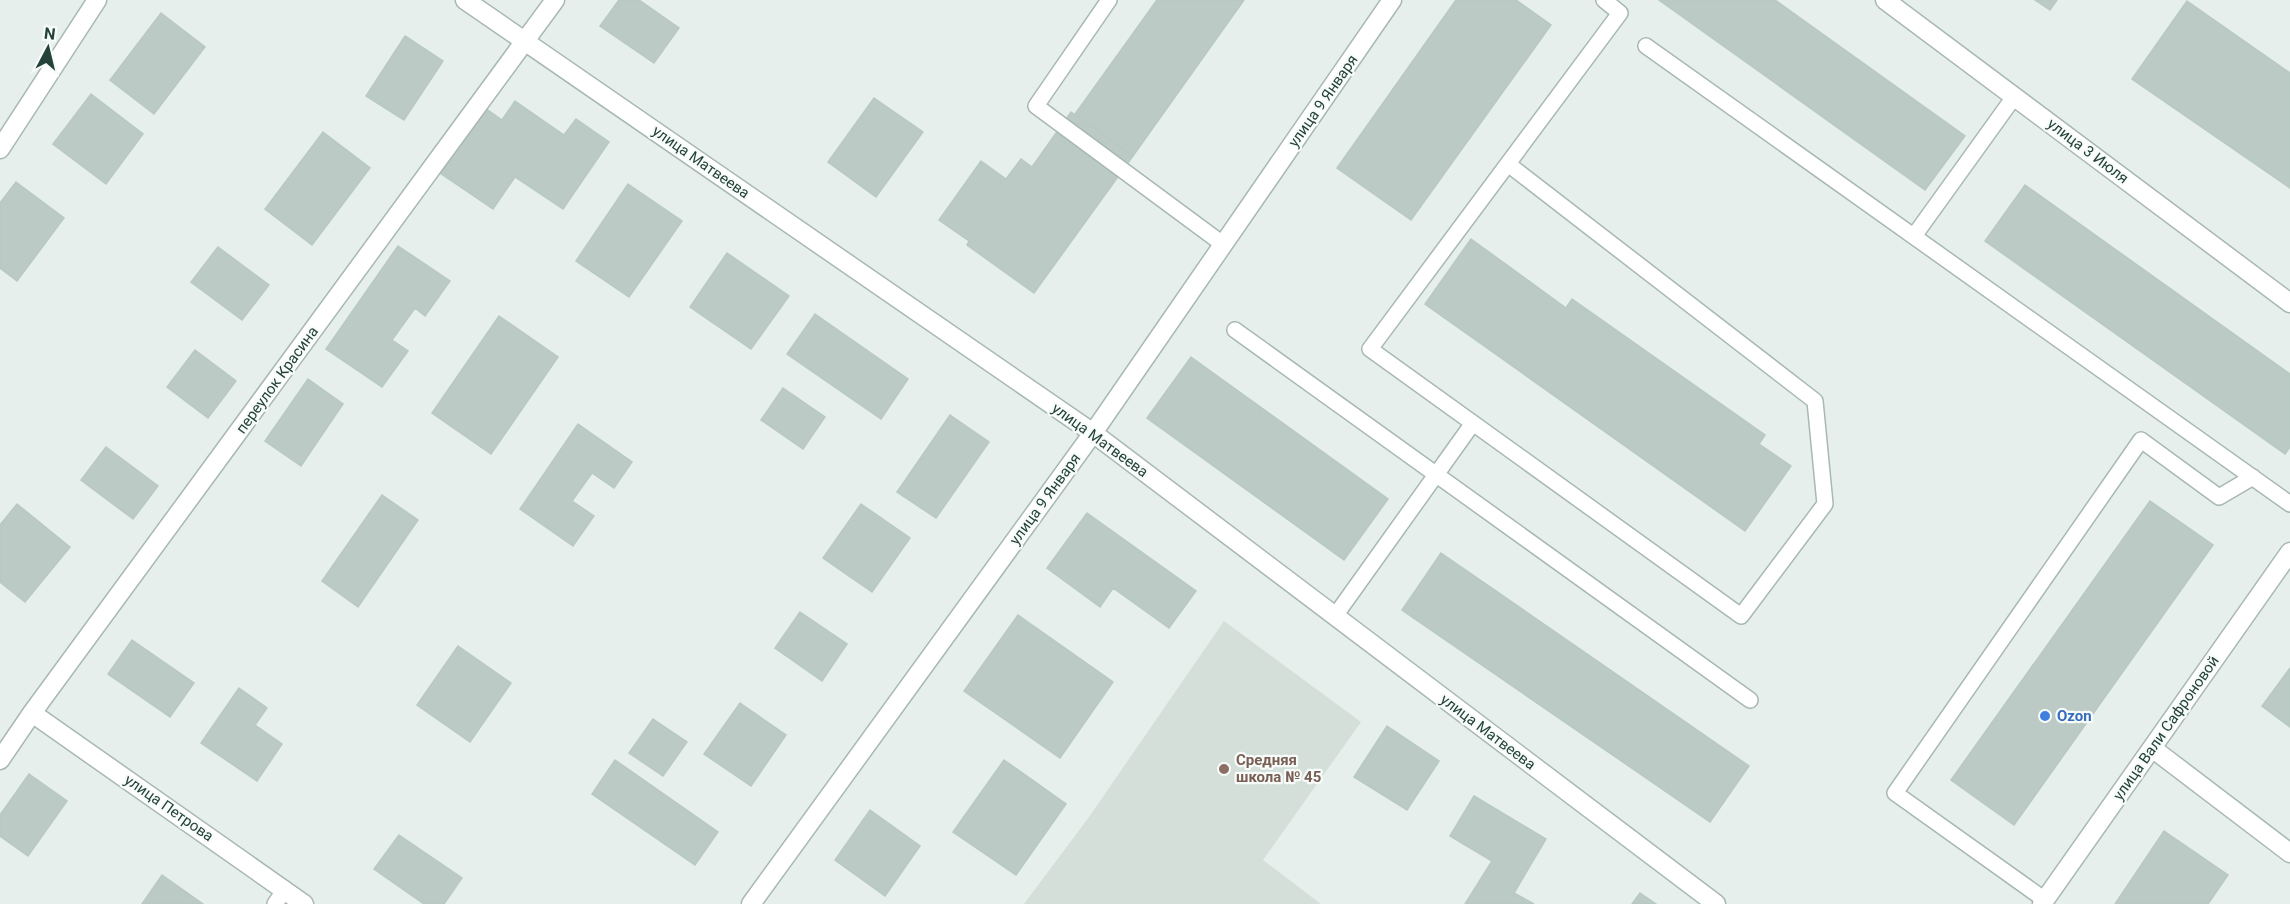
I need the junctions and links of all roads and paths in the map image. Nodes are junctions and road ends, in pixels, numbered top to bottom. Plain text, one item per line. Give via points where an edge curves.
1 (97, 0) edge
2 (465, 0) edge
3 (555, 0) edge
4 (1109, 0) edge
5 (1392, 0) edge
6 (1604, 0) edge
7 (1885, 0) edge
8 (526, 40) junction
9 (1646, 46) dead end
10 (2014, 97) junction
11 (0, 149) edge
12 (1508, 164) junction
13 (1914, 236) junction
14 (1224, 244) junction
15 (2290, 303) edge
16 (1235, 330) dead end
17 (1473, 423) junction
18 (1093, 433) junction
19 (1436, 474) junction
20 (2253, 477) junction
21 (2290, 504) edge
22 (2290, 552) edge
23 (1335, 616) junction
24 (1750, 699) dead end
25 (32, 713) junction
26 (2152, 748) junction
27 (0, 760) edge
28 (2290, 853) edge
29 (280, 896) edge
30 (2044, 902) edge
31 (304, 904) edge
32 (751, 904) edge
33 (1716, 904) edge

1 - 11 street
2 - 8 street, улица Матвеева
3 - 8 street, переулок Красина
4 - 14 lane via 1035,106
5 - 14 street, улица 9 Января
6 - 12 lane via 1620,13
7 - 10 street, улица 3 Июля
8 - 18 street, улица Матвеева
8 - 25 street, переулок Красина
9 - 13 lane
10 - 13 lane
10 - 15 street, улица 3 Июля
12 - 17 lane via 1370,349
12 - 17 lane via 1815,401 1825,504 1741,616
13 - 20 lane
14 - 18 street, улица 9 Января
16 - 19 lane
17 - 19 lane
18 - 23 street, улица Матвеева
18 - 32 street, улица 9 Января
19 - 23 lane
19 - 24 lane
20 - 21 lane
20 - 30 lane via 2219,497 2140,440 1895,793
22 - 26 street, улица Вали Сафроновой
23 - 33 street, улица Матвеева
25 - 27 street, переулок Красина
25 - 29 street, улица Петрова
26 - 28 street
26 - 30 street, улица Вали Сафроновой
29 - 31 street, улица Петрова

